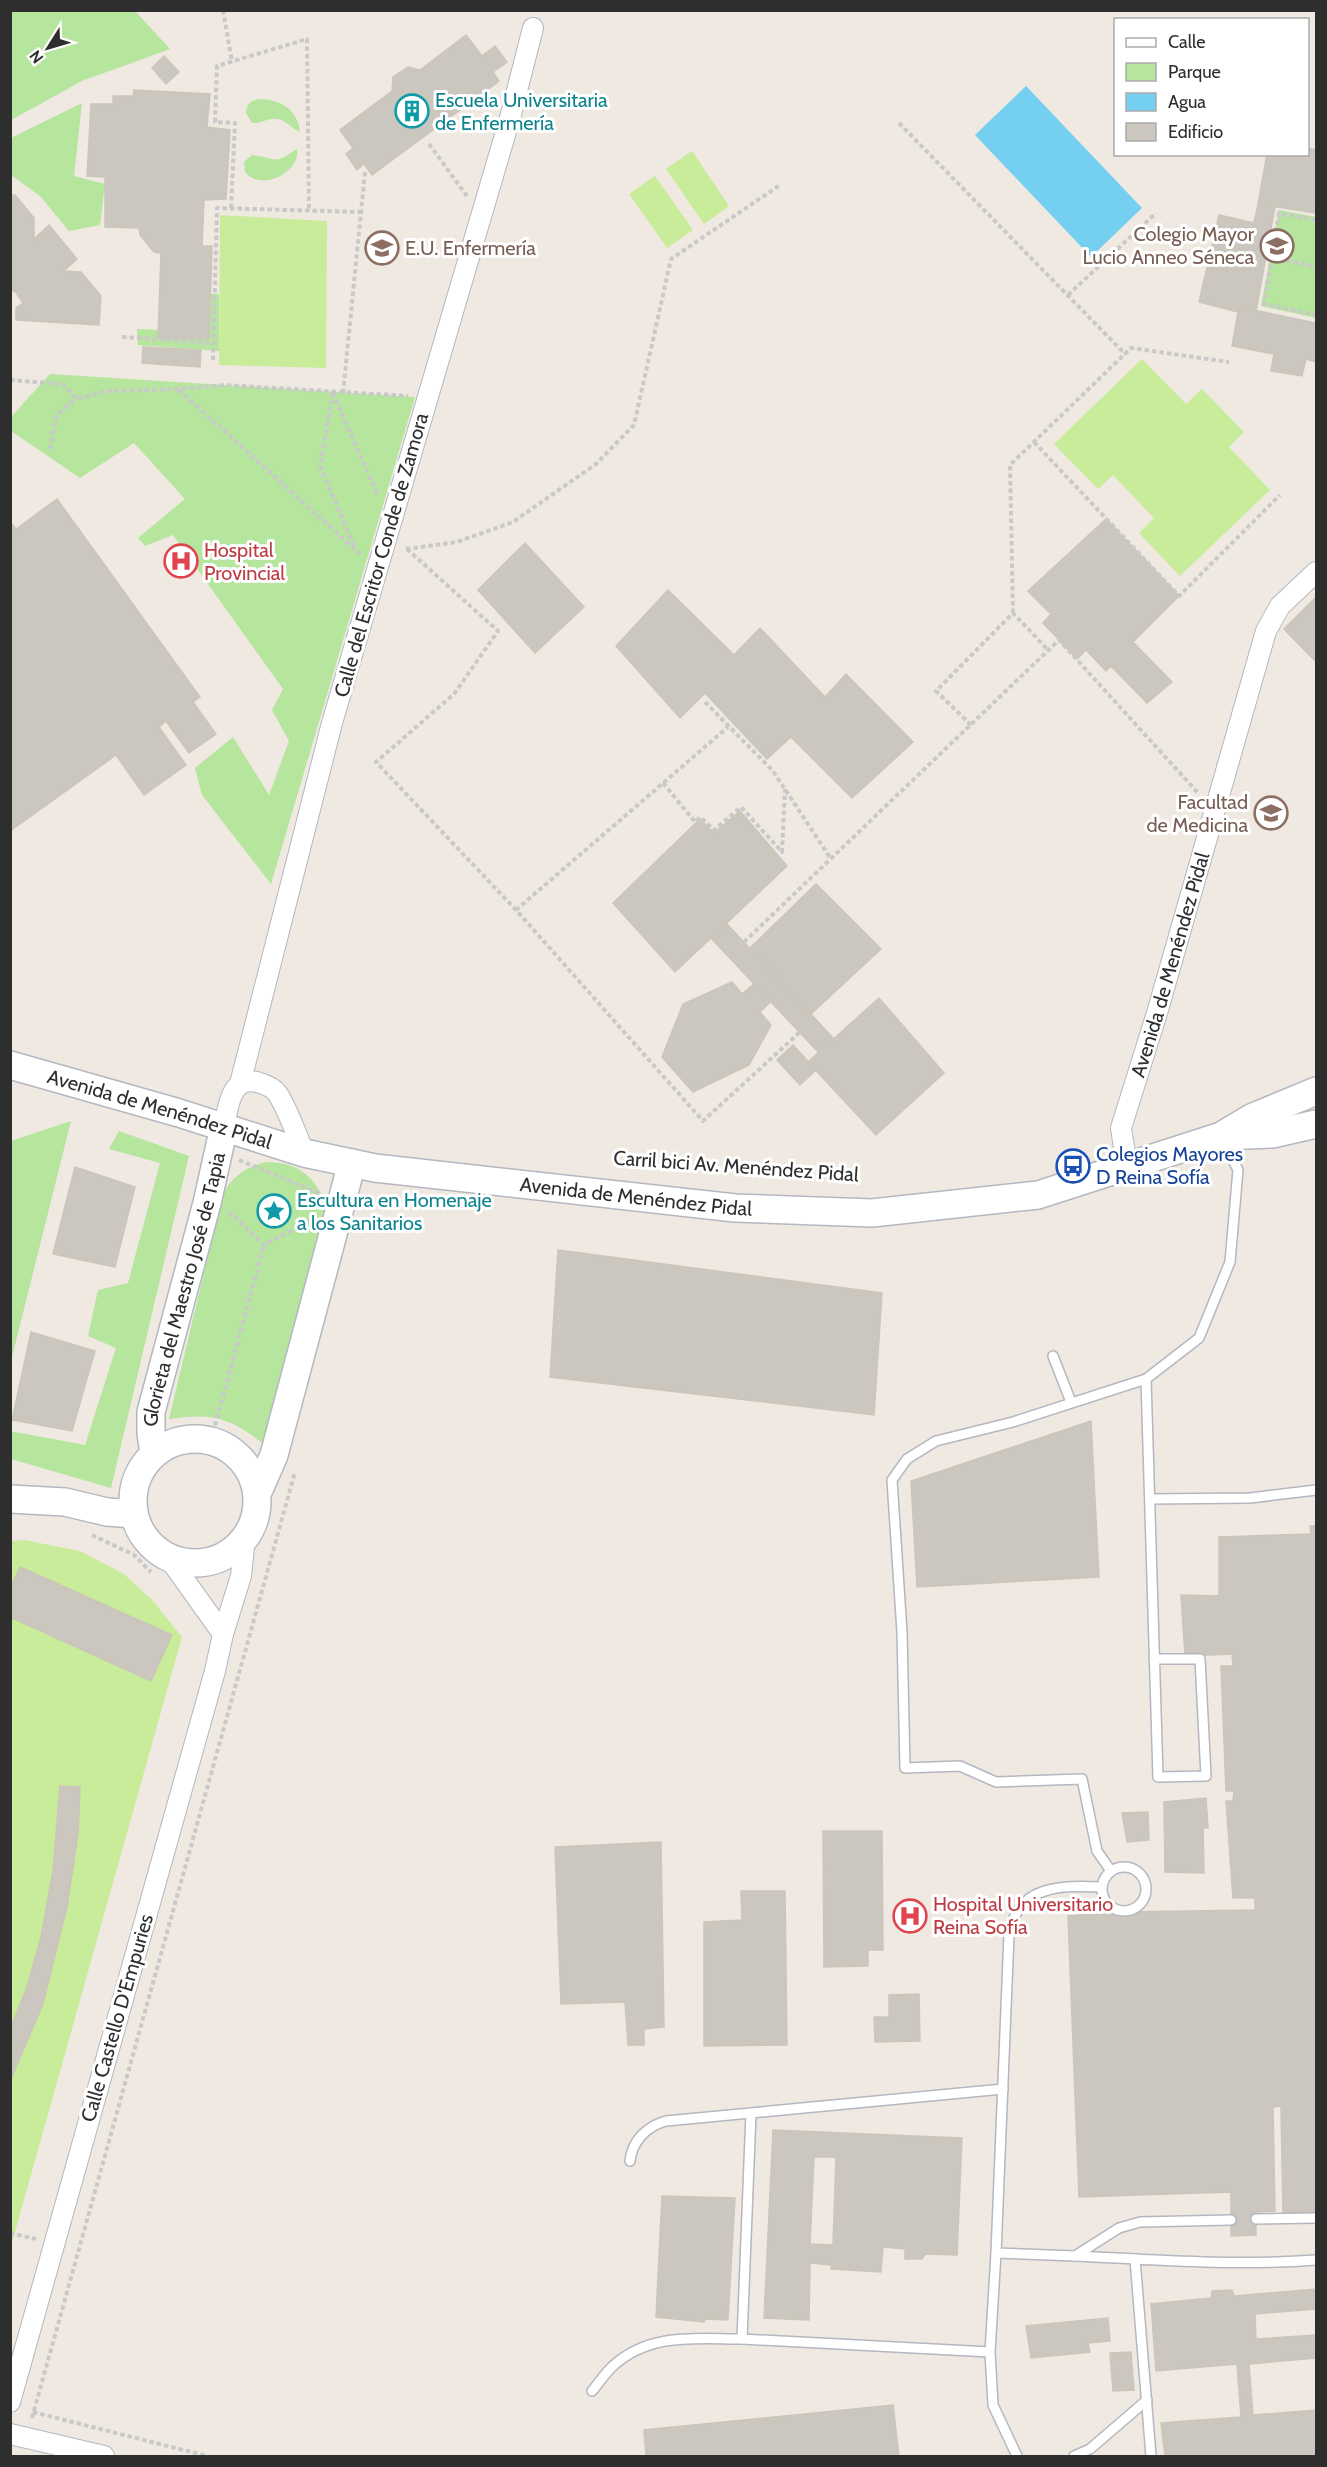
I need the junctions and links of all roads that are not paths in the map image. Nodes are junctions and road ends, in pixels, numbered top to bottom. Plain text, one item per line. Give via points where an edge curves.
1 (533, 28) dead end
2 (1317, 572) edge
3 (10, 1065) edge
4 (240, 1084) junction
5 (1317, 1091) edge
6 (1317, 1124) edge
7 (224, 1127) junction
8 (1221, 1136) junction
9 (304, 1153) junction
10 (352, 1163) junction
11 (1127, 1167) junction
12 (1053, 1356) dead end
13 (1146, 1379) junction
14 (1071, 1402) junction
15 (154, 1453) junction
16 (1317, 1490) edge
17 (257, 1494) junction
18 (10, 1499) edge
19 (1150, 1499) junction
20 (134, 1514) junction
21 (245, 1538) junction
22 (162, 1567) junction
23 (223, 1634) junction
24 (1154, 1659) junction
25 (1111, 1870) junction
26 (1102, 1887) junction
27 (1003, 2089) junction
28 (751, 2113) junction
29 (630, 2161) dead end
30 (1317, 2218) edge
31 (1256, 2219) dead end
32 (1231, 2220) dead end
33 (996, 2253) junction
34 (1075, 2256) junction
35 (1135, 2259) junction
36 (1317, 2260) edge
37 (742, 2340) junction
38 (990, 2352) junction
39 (592, 2391) dead end
40 (1147, 2400) junction
41 (10, 2402) edge
42 (19, 2436) edge
43 (104, 2457) edge
44 (1017, 2457) edge
45 (1074, 2457) edge
46 (1152, 2457) edge

1 - 4 street, Calle del Escritor Conde de Zamora via 310,803
2 - 11 street, Avenida de Menéndez Pidal via 1280,606 1266,631 1121,1128
3 - 7 main road, Avenida de Menéndez Pidal
4 - 7 street, Calle del Escritor Conde de Zamora via 230,1098
4 - 9 street via 260,1083 277,1093
5 - 8 main road, Avenida de Menéndez Pidal via 1251,1118
6 - 8 main road, Avenida de Menéndez Pidal via 1272,1134
7 - 9 main road, Avenida de Menéndez Pidal
7 - 15 main road, Glorieta del Maestro José de Tapia via 151,1412
8 - 11 main road, Avenida de Menéndez Pidal
8 - 13 lane via 1238,1170 1230,1262 1198,1338
9 - 10 main road, Avenida de Menéndez Pidal
10 - 11 main road, Avenida de Menéndez Pidal via 724,1207 872,1213 1038,1195
10 - 17 main road, Glorieta del Maestro José de Tapia via 274,1455
12 - 14 lane
13 - 14 lane
13 - 19 lane
14 - 25 lane via 1013,1422 936,1441 907,1459 892,1480 902,1632 905,1768 960,1767 996,1782 1082,1779 1096,1851
15 - 17 main road, Glorieta del Maestro José de Tapia via 182,1439 211,1440 246,1464
15 - 20 main road, Glorieta del Maestro José de Tapia via 135,1481
16 - 19 lane via 1250,1498
17 - 21 main road, Glorieta del Maestro José de Tapia via 255,1517
18 - 20 main road via 65,1502
19 - 24 lane
20 - 22 main road, Glorieta del Maestro José de Tapia
21 - 22 main road, Glorieta del Maestro José de Tapia via 223,1557
21 - 23 street, Glorieta del Maestro José de Tapia via 241,1576
22 - 23 street, Glorieta del Maestro José de Tapia
23 - 41 street, Calle Castello D'Empuries
24 - 24 lane via 1158,1777 1206,1776 1200,1659
25 - 26 lane
25 - 26 lane via 1125,1866 1138,1872 1146,1883 1145,1897 1136,1908 1121,1911 1108,1904
26 - 27 lane via 1050,1889 1023,1903 1015,1913 1009,1935
27 - 28 lane
27 - 33 lane
28 - 29 lane via 655,2124 644,2131
28 - 37 lane
30 - 31 lane
32 - 34 lane via 1140,2222 1119,2228
33 - 34 lane
33 - 38 lane
34 - 35 lane
35 - 36 lane via 1216,2264
35 - 40 lane
37 - 38 lane
37 - 39 lane via 670,2339 651,2343 613,2366
38 - 44 lane via 993,2405
40 - 45 lane via 1090,2449
40 - 46 lane
42 - 43 street

